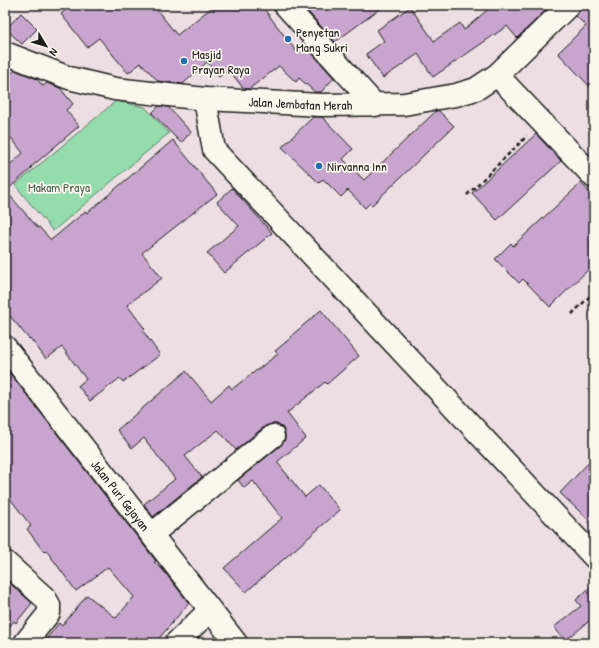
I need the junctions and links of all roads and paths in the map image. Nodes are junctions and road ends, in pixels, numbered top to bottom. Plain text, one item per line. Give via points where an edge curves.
1 (285, 5) edge
2 (569, 5) edge
3 (5, 53) edge
4 (497, 75) junction
5 (206, 99) junction
6 (376, 105) junction
7 (542, 122) junction
8 (594, 177) edge
9 (467, 194) dead end
10 (594, 292) edge
11 (572, 314) dead end
12 (5, 347) edge
13 (273, 436) dead end
14 (152, 534) junction
15 (594, 557) edge
16 (5, 562) edge
17 (210, 610) junction
18 (25, 643) edge
19 (176, 643) edge
20 (236, 643) edge

1 - 6 street
2 - 4 street, Jalan Jembatan Merah
3 - 5 street, Jalan Jembatan Merah via 69,78 115,89
4 - 6 street, Jalan Jembatan Merah via 476,89 456,95 404,104
4 - 7 street
5 - 6 street, Jalan Jembatan Merah
5 - 15 street via 214,150
7 - 8 street
7 - 9 path
10 - 11 path
12 - 14 street, Jalan Puri Gejayan
13 - 14 street
14 - 17 street, Jalan Puri Gejayan
16 - 18 street via 45,598 49,605 48,613
17 - 19 street
17 - 20 street, Jalan Puri Gejayan

